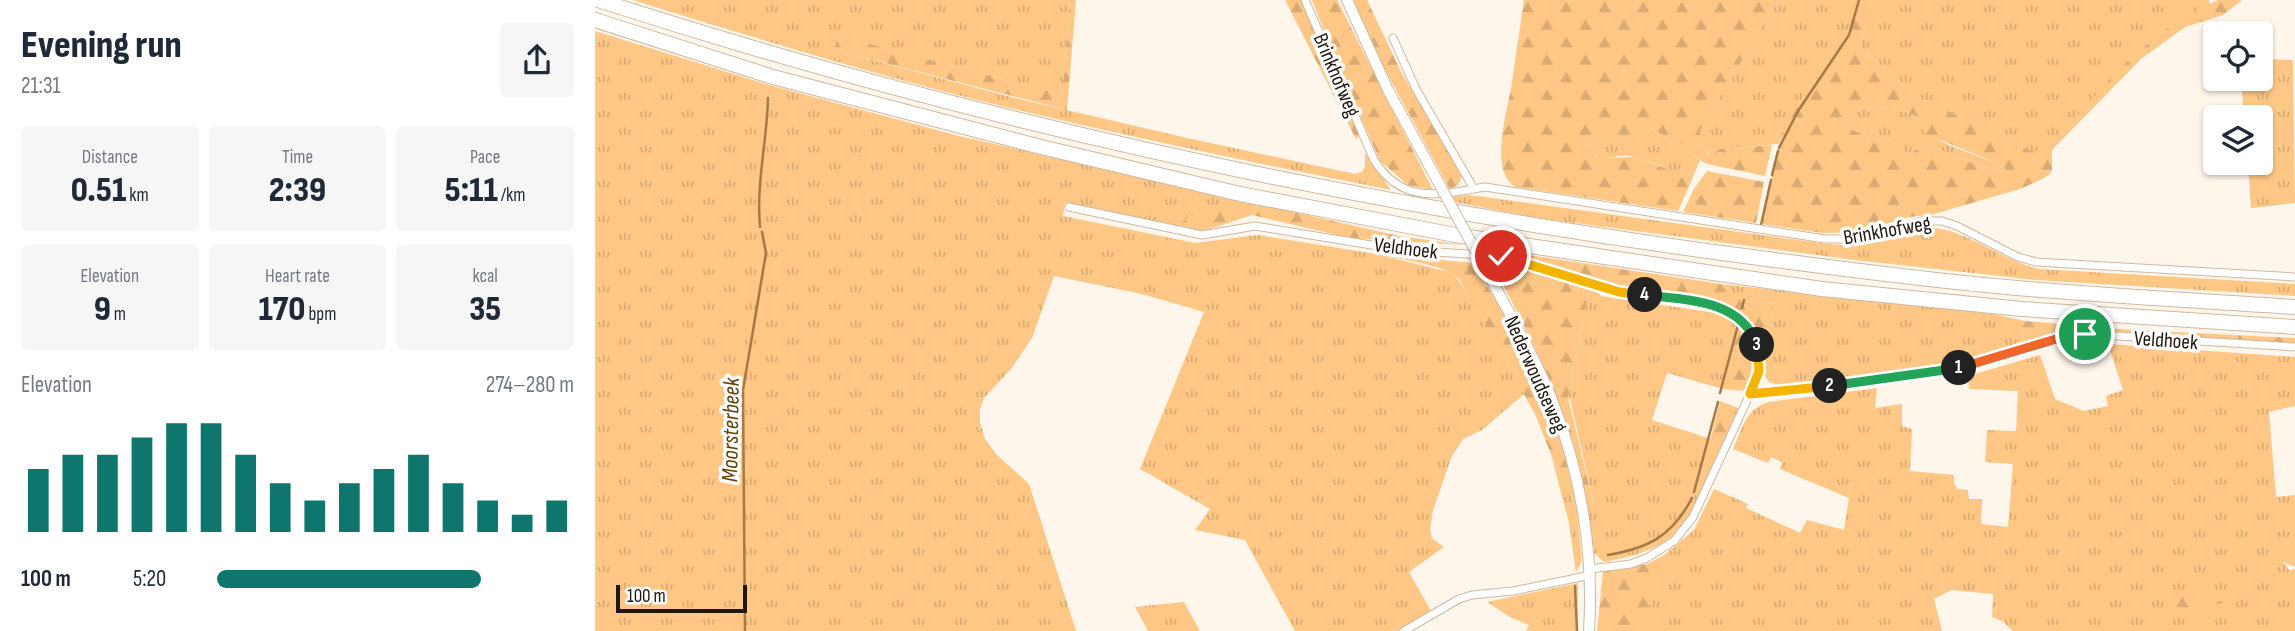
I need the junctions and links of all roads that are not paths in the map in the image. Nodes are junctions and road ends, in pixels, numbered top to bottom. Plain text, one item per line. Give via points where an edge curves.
1 (598, 0) edge
2 (1305, 0) edge
3 (1347, 0) edge
4 (595, 20) edge
5 (1393, 38) dead end
6 (1474, 189) junction
7 (1069, 207) dead end
8 (2295, 277) edge
9 (2295, 307) edge
10 (2295, 327) edge
11 (2295, 347) edge
12 (1750, 394) junction
13 (1590, 572) junction
14 (1403, 631) edge
15 (1589, 631) edge

1 - 9 highway via 779,56 1046,127 1437,209 1633,242 1825,267 2015,288
2 - 6 street, Brinkhofweg via 1379,169 1418,194
3 - 13 street, Nederwoudseweg, bridge via 1388,90 1535,363 1564,432 1582,506
4 - 10 highway via 773,77 1041,147 1240,194 1455,235 1822,289 2022,309
5 - 6 street via 1416,89
6 - 8 street, Brinkhofweg via 1485,187 1825,239 1851,239 1912,222 1942,221 2036,262
7 - 12 street, Veldhoek via 1202,235 1255,226 1402,250 1501,256 1619,292 1709,304 1734,315 1755,340 1759,371
11 - 12 street, Veldhoek via 2085,334 1951,370
12 - 13 street, Veldhoek via 1693,517 1674,541 1631,564
13 - 14 street via 1514,591 1465,597
13 - 15 street, Nederwoudseweg

